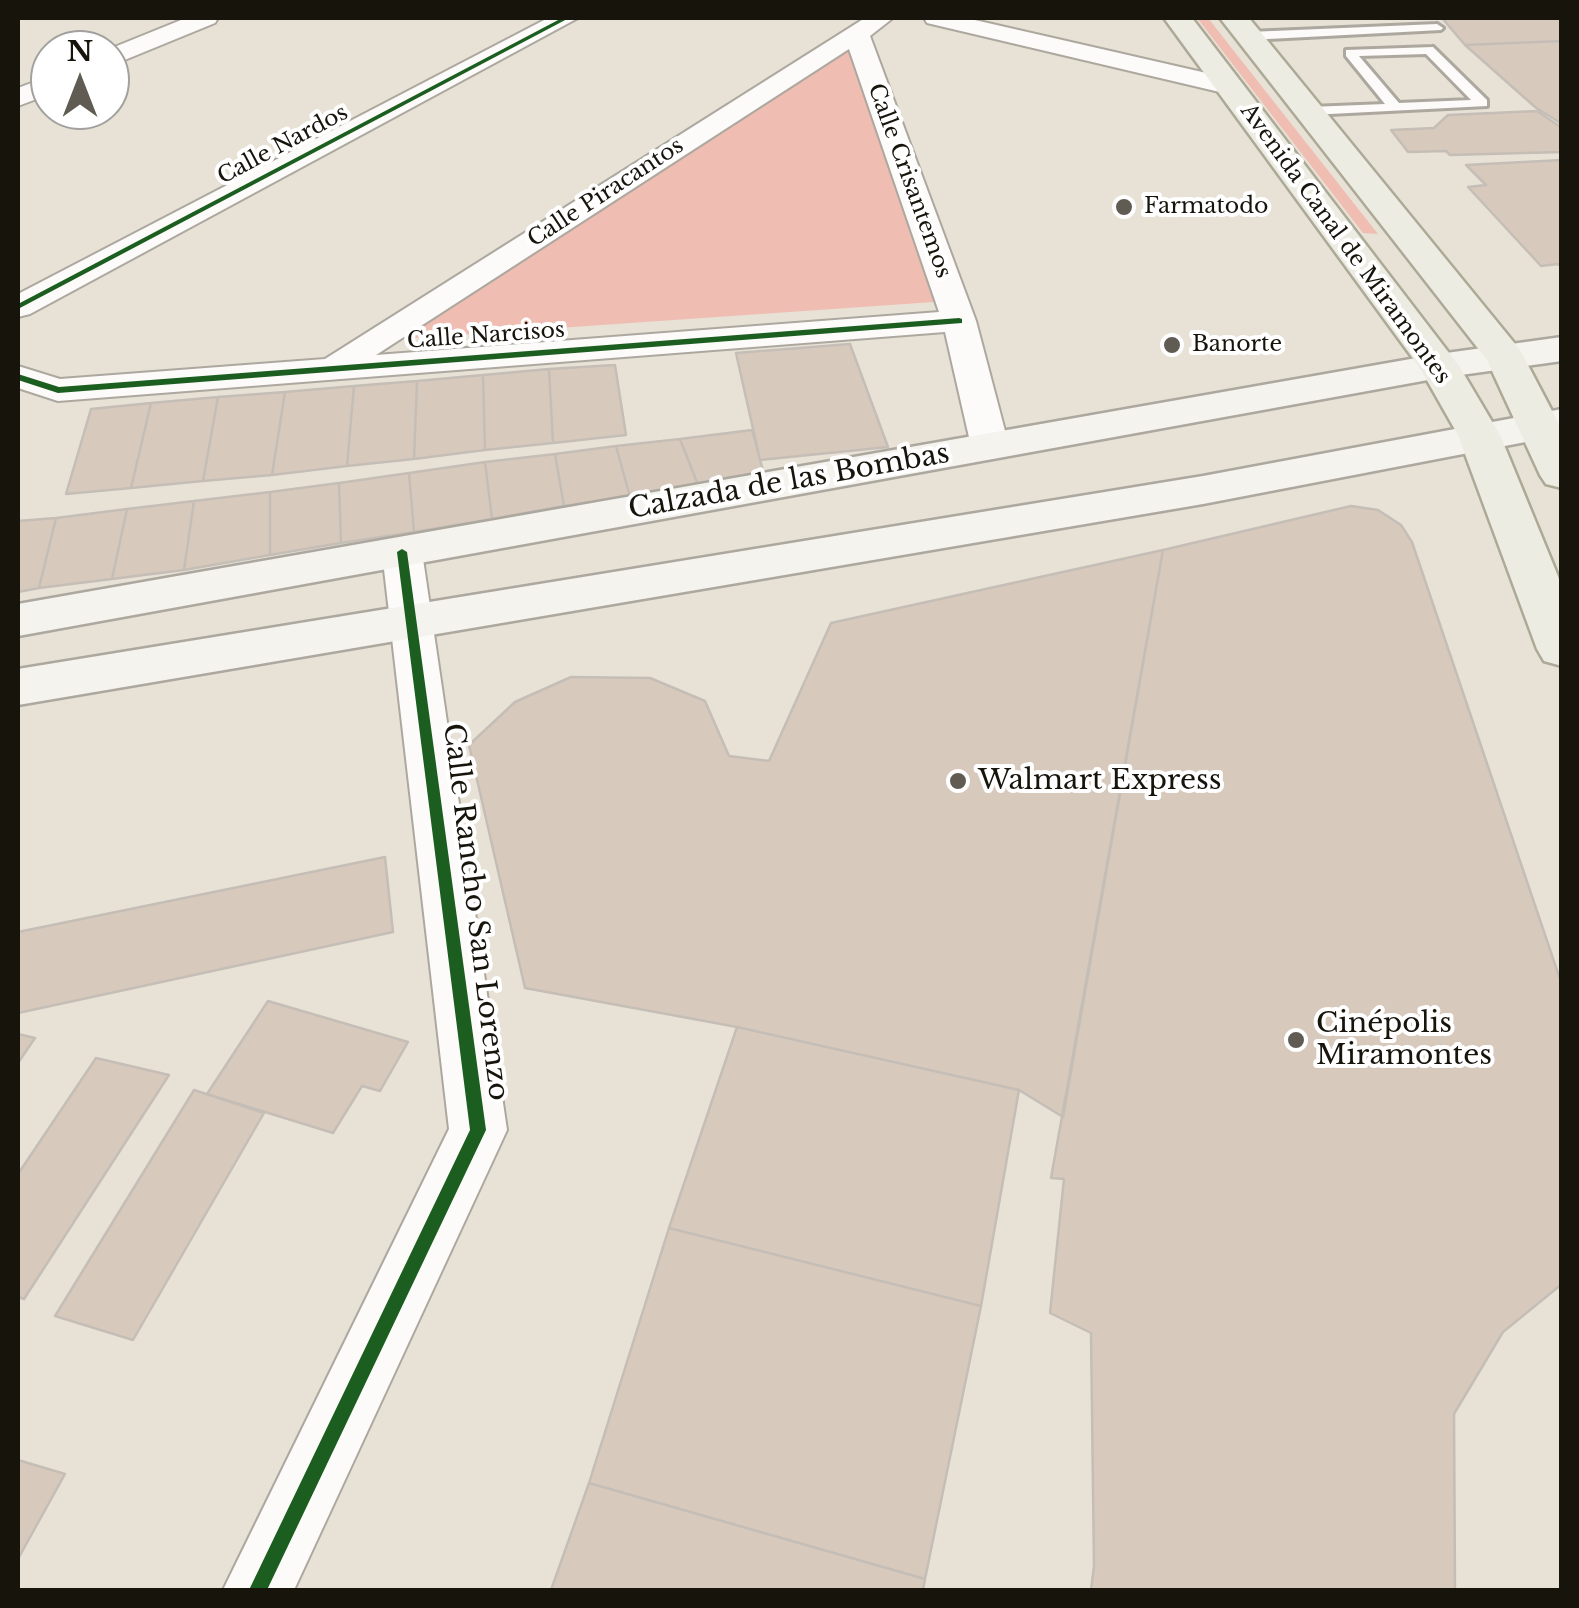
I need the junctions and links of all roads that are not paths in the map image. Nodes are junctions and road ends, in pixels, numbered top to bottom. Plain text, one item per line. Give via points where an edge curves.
1 (206, 18) edge
2 (566, 18) edge
3 (936, 18) edge
4 (1034, 18) edge
5 (1178, 18) edge
6 (868, 25) edge
7 (1241, 27) edge
8 (1438, 28) dead end
9 (130, 50) edge
10 (1206, 56) junction
11 (1228, 86) junction
12 (1395, 107) junction
13 (1310, 111) junction
14 (18, 308) edge
15 (959, 321) junction
16 (1562, 349) edge
17 (1506, 358) junction
18 (1440, 366) junction
19 (332, 368) junction
20 (18, 377) edge
21 (1550, 423) edge
22 (1478, 435) junction
23 (990, 446) junction
24 (1562, 475) edge
25 (536, 527) junction
26 (402, 552) junction
27 (22, 623) edge
28 (413, 624) junction
29 (1562, 649) edge
30 (18, 687) edge
31 (258, 1590) edge

1 - 9 street
2 - 14 street, Calle Nardos
3 - 11 street
4 - 10 street
5 - 10 main road, Avenida Canal de Miramontes
6 - 15 street, Calle Crisantemos
6 - 19 street, Calle Piracantos
7 - 8 lane
7 - 13 main road, Avenida Canal de Miramontes
10 - 11 main road, Avenida Canal de Miramontes
11 - 18 main road, Avenida Canal de Miramontes
12 - 12 lane via 1430,105 1482,102 1429,50 1350,53
12 - 13 lane
13 - 17 main road, Avenida Canal de Miramontes
15 - 19 street, Calle Narcisos
15 - 23 street, Calle Crisantemos
16 - 17 main road, Calzada de las Bombas
17 - 18 main road, Calzada de las Bombas
17 - 21 main road, Avenida Canal de Miramontes
18 - 22 main road, Avenida Canal de Miramontes
18 - 23 main road, Calzada de las Bombas
19 - 20 street, Calle Narcisos via 58,390
21 - 22 main road
21 - 24 main road, Avenida Canal de Miramontes
22 - 28 main road via 1203,490
22 - 29 main road, Avenida Canal de Miramontes
23 - 25 main road, Calzada de las Bombas
25 - 26 main road, Calzada de las Bombas
25 - 28 main road via 437,585
26 - 27 main road, Calzada de las Bombas
26 - 28 street, Calle Rancho San Lorenzo
28 - 30 main road
28 - 31 street, Calle Rancho San Lorenzo via 478,1130

